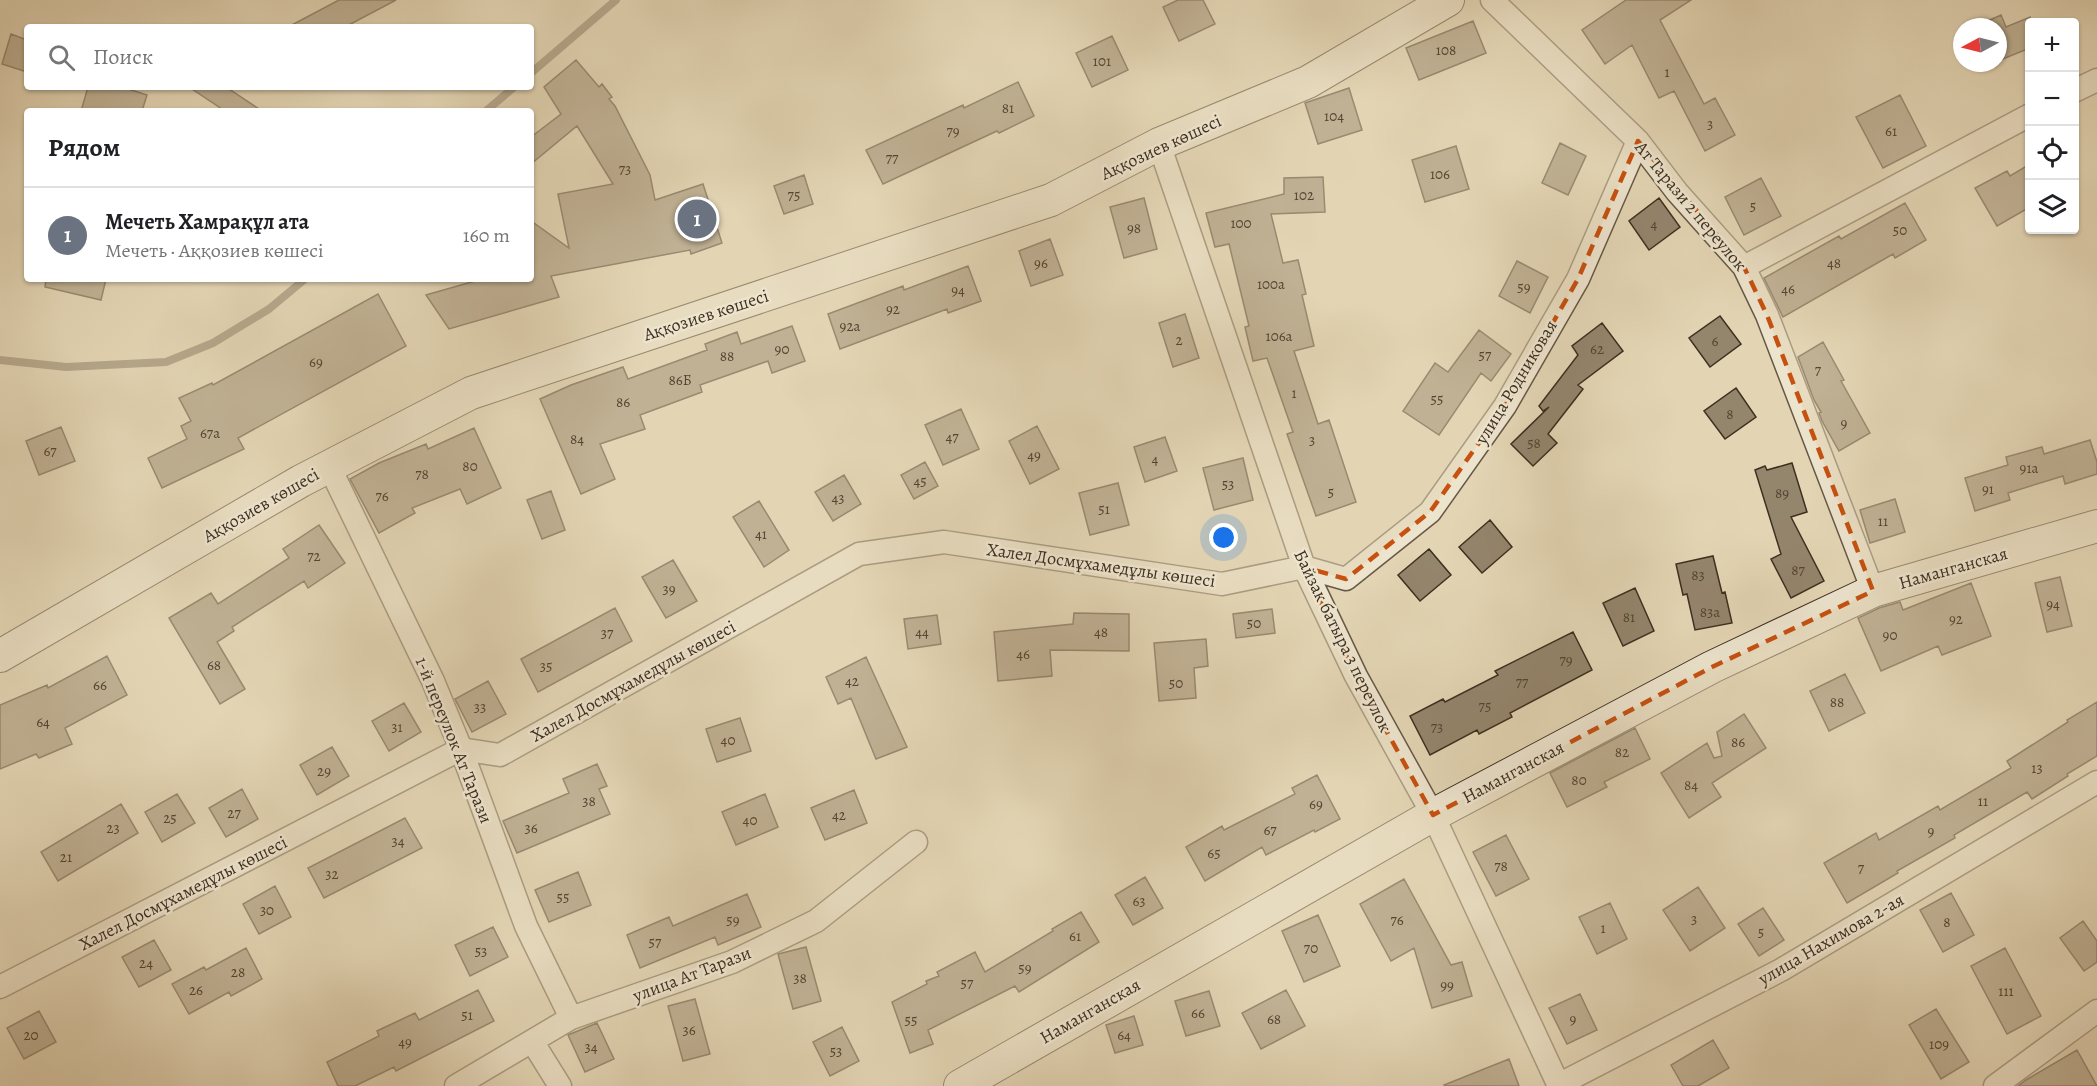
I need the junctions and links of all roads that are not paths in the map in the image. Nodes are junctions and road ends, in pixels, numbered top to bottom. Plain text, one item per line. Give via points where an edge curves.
1 (1492, 0) edge
2 (1434, 4) edge
3 (2097, 80) edge
4 (2079, 89) edge
5 (2025, 118) edge
6 (1638, 141) junction
7 (1159, 144) junction
8 (1744, 267) junction
9 (329, 466) junction
10 (2097, 526) edge
11 (1304, 567) junction
12 (1873, 591) junction
13 (0, 656) edge
14 (461, 749) junction
15 (2097, 782) edge
16 (1433, 815) junction
17 (916, 842) dead end
18 (0, 987) edge
19 (2097, 1011) edge
20 (571, 1018) junction
21 (532, 1041) junction
22 (1559, 1085) edge
23 (456, 1086) edge
24 (560, 1086) edge
25 (960, 1086) edge
26 (1995, 1086) edge

1 - 6 street, Ат Тарази 2 переулок
2 - 7 main road, Аққозиев көшесі via 1308,82
3 - 4 street
5 - 8 street
6 - 8 street, Ат Тарази 2 переулок
6 - 11 street, улица Родниковая via 1578,279 1505,406 1430,512 1346,579
7 - 9 main road, Аққозиев көшесі via 1052,200 471,393
7 - 11 street, Байзак батыра 3 переулок
8 - 12 street, Ат Тарази 2 переулок via 1767,315
9 - 13 main road, Аққозиев көшесі
9 - 14 street, 1-й переулок Ат Тарази via 433,681
10 - 12 main road, Наманганская
11 - 14 street, Халел Досмұхамедұлы көшесі via 1222,584 944,542 859,554 500,754
11 - 16 street, Байзак батыра 3 переулок via 1356,676
12 - 16 main road, Наманганская via 1712,667
14 - 18 street, Халел Досмұхамедұлы көшесі
14 - 20 street, 1-й переулок Ат Тарази via 526,926
15 - 22 street, улица Нахимова 2-ая via 1781,970
16 - 22 street, Байзак батыра 3 переулок
16 - 25 main road, Наманганская
17 - 20 street, улица Ат Тарази via 816,921 732,962
19 - 26 street
20 - 21 street, улица Ат Тарази
21 - 23 street, улица Ат Тарази
21 - 24 street

